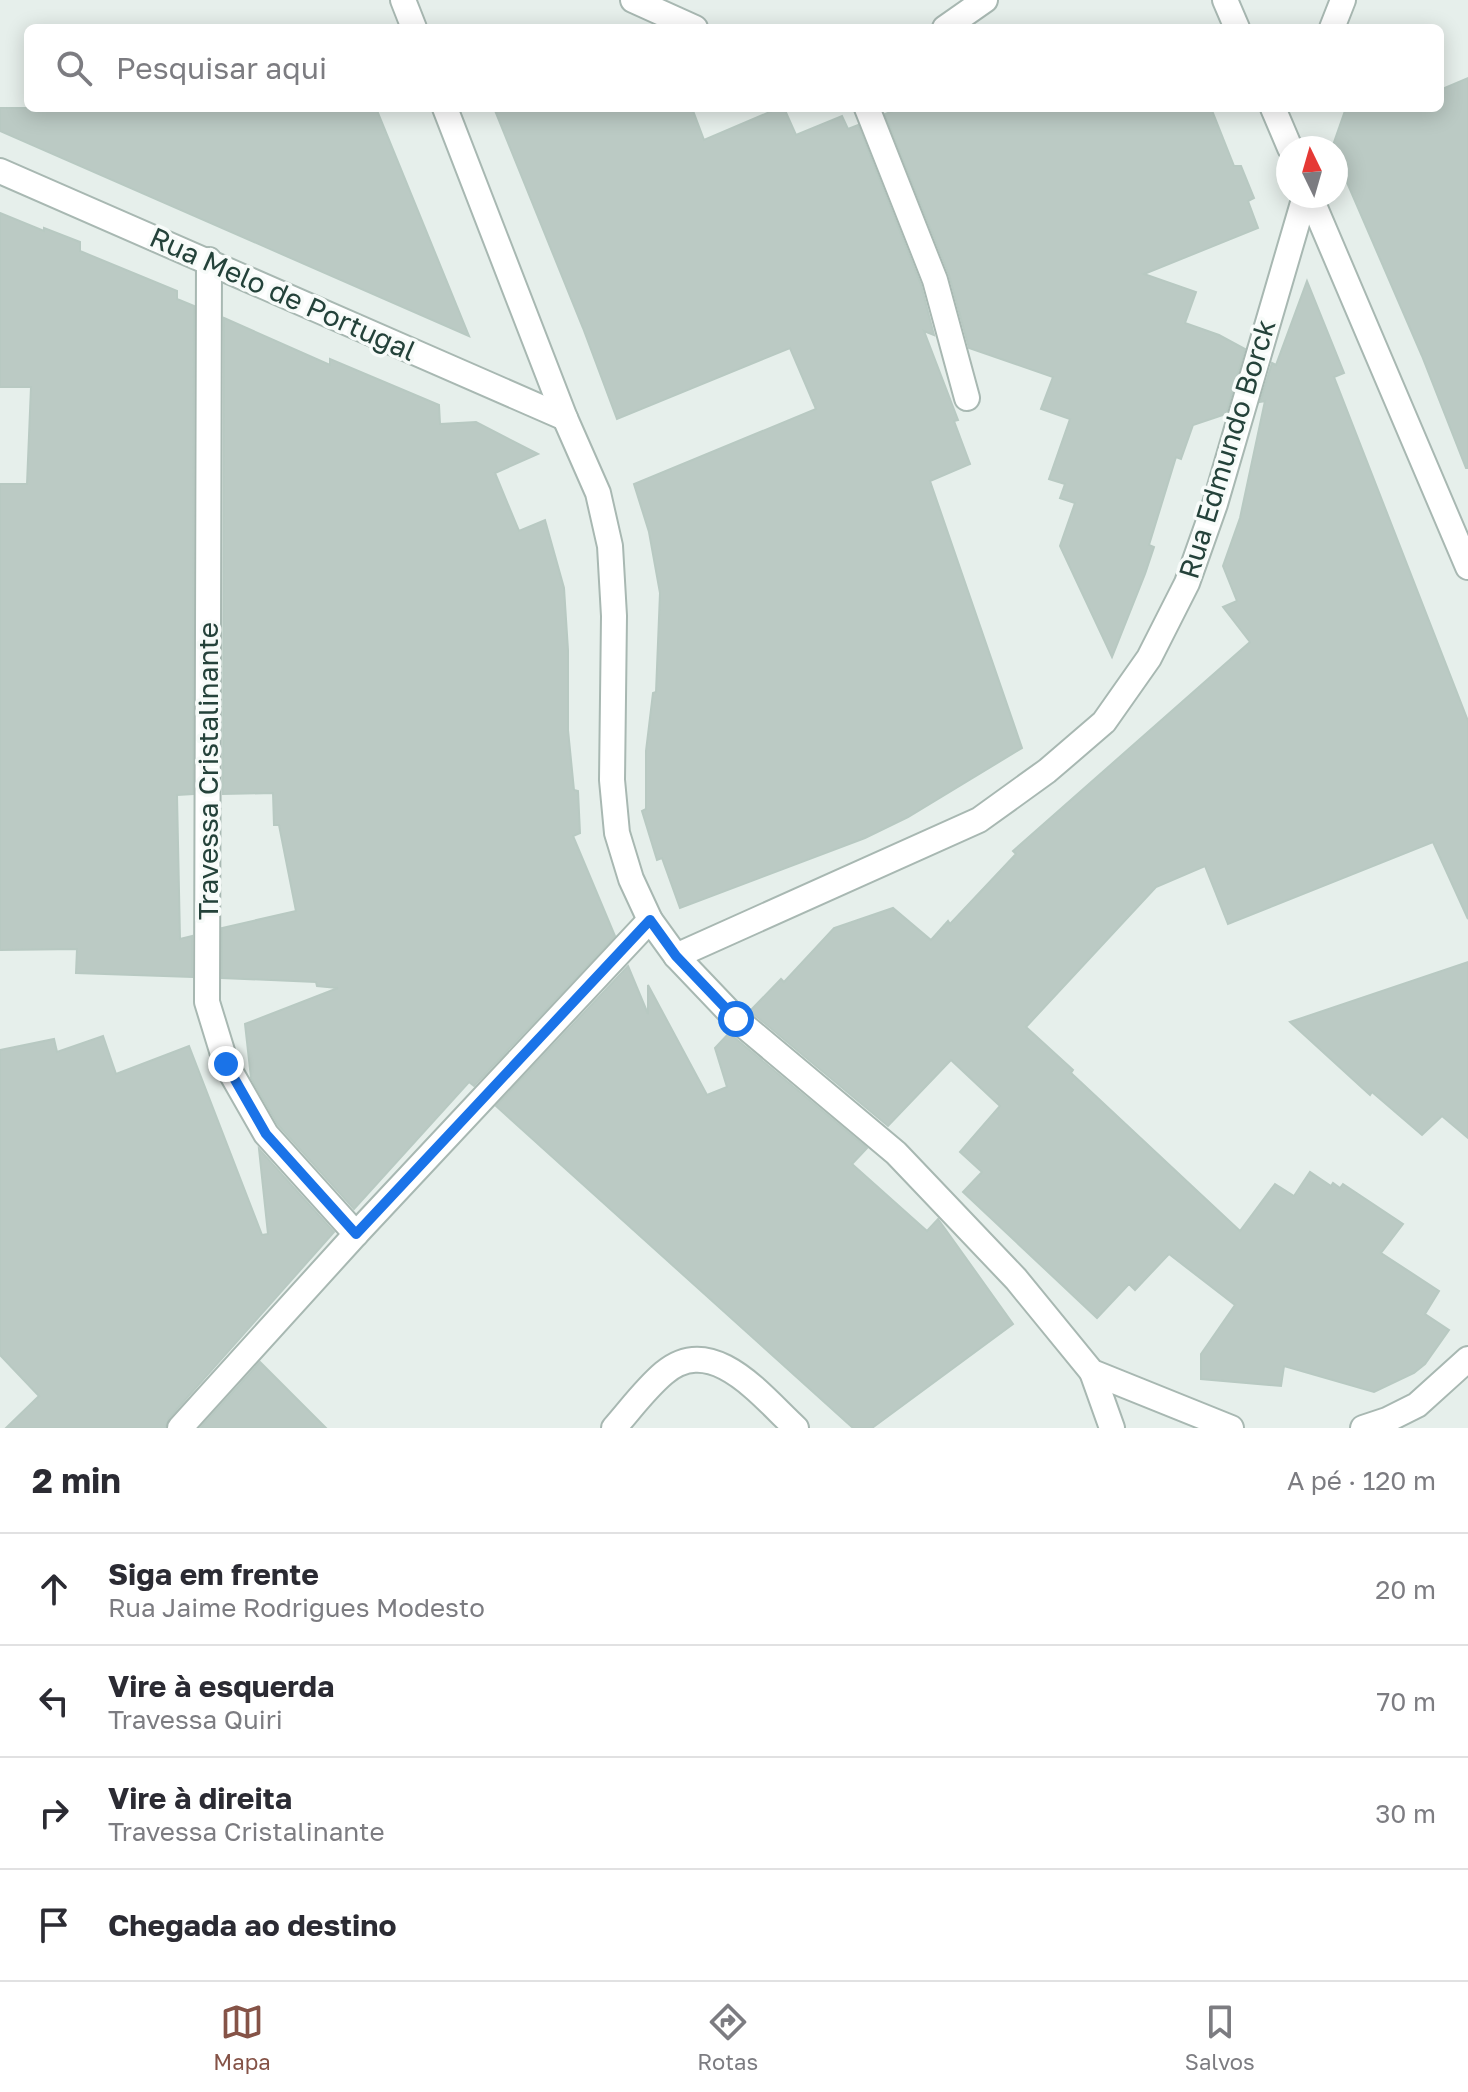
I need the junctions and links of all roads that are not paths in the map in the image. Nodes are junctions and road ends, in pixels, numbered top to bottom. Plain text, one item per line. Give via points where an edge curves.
1 (403, 0) edge
2 (633, 0) edge
3 (985, 0) edge
4 (1225, 0) edge
5 (1343, 0) edge
6 (412, 24) edge
7 (686, 24) edge
8 (951, 24) edge
9 (1235, 24) edge
10 (1334, 24) edge
11 (447, 112) edge
12 (869, 112) edge
13 (1281, 113) edge
14 (1287, 136) edge
15 (0, 171) edge
16 (1303, 208) edge
17 (1312, 208) edge
18 (209, 260) junction
19 (967, 398) dead end
20 (565, 418) junction
21 (1468, 567) edge
22 (650, 920) junction
23 (676, 956) junction
24 (356, 1234) junction
25 (1468, 1359) edge
26 (1092, 1372) junction
27 (180, 1428) edge
28 (614, 1428) edge
29 (796, 1428) edge
30 (1112, 1428) edge
31 (1231, 1428) edge
32 (1363, 1428) edge

1 - 6 street
2 - 7 street
3 - 8 street
4 - 9 street
5 - 10 street
11 - 20 street
12 - 19 street via 935,280
13 - 14 street
15 - 18 street, Rua Melo de Portugal
16 - 23 street, Rua Edmundo Borck via 1187,583 1149,658 1104,722 979,820
17 - 21 street
18 - 20 street, Rua Melo de Portugal
18 - 24 street, Travessa Cristalinante via 207,1002 226,1064 266,1134
20 - 22 street via 598,493 610,546 617,833
22 - 23 street
22 - 24 street
23 - 26 street via 736,1019 896,1153 1016,1279
24 - 27 street
25 - 32 street via 1417,1405
26 - 30 street
26 - 31 street
28 - 29 street via 663,1374 698,1360 729,1367

